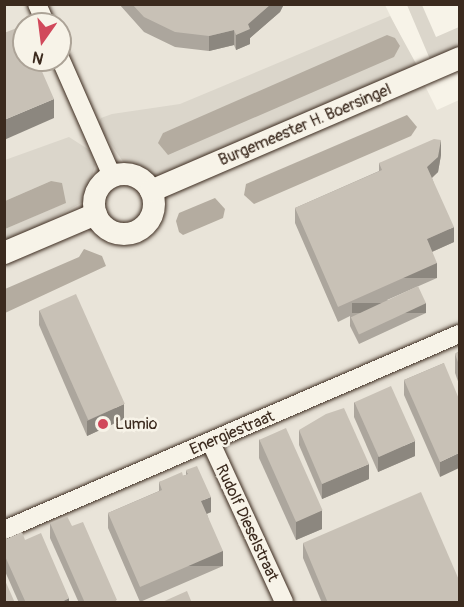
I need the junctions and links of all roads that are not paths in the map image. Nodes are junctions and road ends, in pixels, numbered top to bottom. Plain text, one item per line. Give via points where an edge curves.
1 (459, 58) edge
2 (66, 72) edge
3 (112, 176) junction
4 (151, 191) junction
5 (96, 214) junction
6 (4, 253) edge
7 (459, 334) edge
8 (211, 443) junction
9 (4, 530) edge
10 (284, 603) edge

1 - 4 main road, Burgemeester H. Boersingel
2 - 3 street
3 - 4 main road via 135,175
3 - 5 main road via 96,192
4 - 5 main road via 151,218 136,231 115,233 103,226
5 - 6 main road
7 - 8 street, Energiestraat
8 - 9 street, Energiestraat
8 - 10 street, Rudolf Dieselstraat

